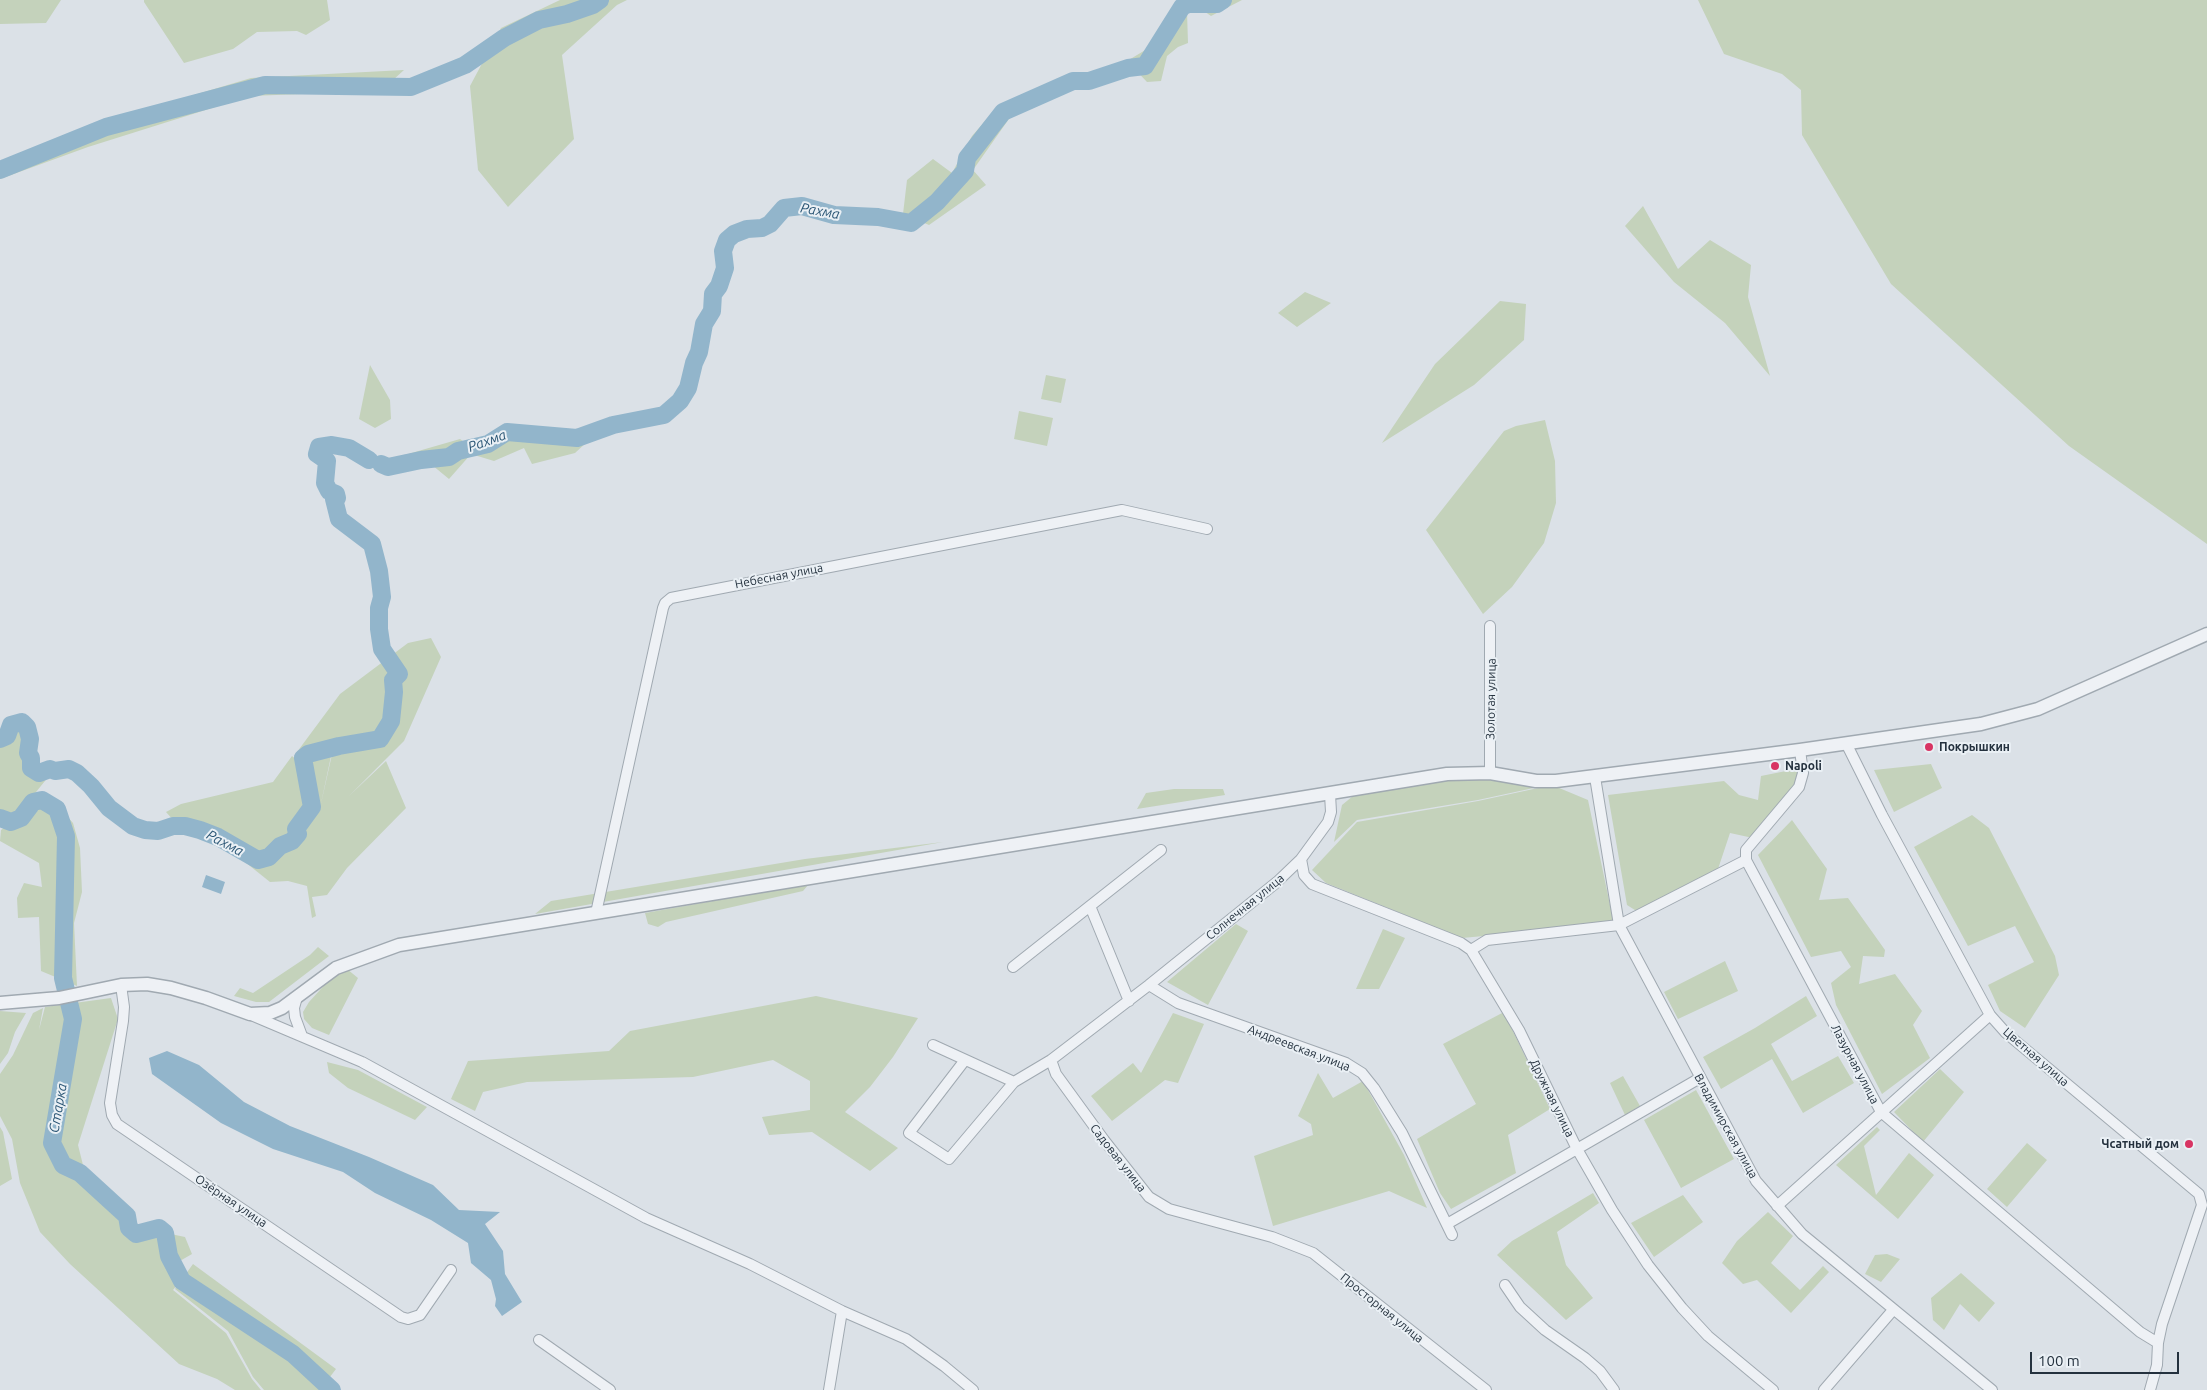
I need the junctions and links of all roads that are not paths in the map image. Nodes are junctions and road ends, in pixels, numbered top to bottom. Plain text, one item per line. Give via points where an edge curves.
1 (1207, 530) dead end
2 (1490, 626) dead end
3 (2207, 634) edge
4 (1846, 743) junction
5 (1800, 750) junction
6 (1490, 773) junction
7 (1595, 777) junction
8 (1330, 794) junction
9 (1162, 850) dead end
10 (1301, 859) junction
11 (1746, 860) junction
12 (1090, 906) junction
13 (596, 913) junction
14 (1619, 925) junction
15 (1471, 950) junction
16 (1013, 967) dead end
17 (121, 985) junction
18 (1149, 985) junction
19 (296, 997) junction
20 (1130, 1000) junction
21 (0, 1003) edge
22 (250, 1014) junction
23 (1990, 1015) junction
24 (302, 1036) junction
25 (933, 1045) dead end
26 (965, 1060) junction
27 (1051, 1060) junction
28 (1700, 1078) junction
29 (1014, 1082) junction
30 (1881, 1112) junction
31 (1577, 1149) junction
32 (1777, 1206) junction
33 (1447, 1224) junction
34 (1452, 1235) dead end
35 (1272, 1237) joint
36 (451, 1270) dead end
37 (1505, 1285) dead end
38 (842, 1310) junction
39 (1893, 1310) junction
40 (538, 1340) dead end
41 (2158, 1343) junction
42 (610, 1390) edge
43 (829, 1390) edge
44 (973, 1390) edge
45 (1486, 1390) edge
46 (1614, 1390) edge
47 (1773, 1390) edge
48 (1824, 1390) edge
49 (1992, 1390) edge
50 (2150, 1390) edge

1 - 13 street, Небесная улица via 1122,510 671,598 663,608
2 - 6 street, Золотая улица
3 - 4 street via 2047,706 2006,719
4 - 5 street
4 - 23 street, Цветная улица
5 - 7 street
5 - 11 street via 1803,772 1799,787 1746,850
6 - 7 street via 1556,782
6 - 8 street via 1447,774
7 - 14 street, Владимирская улица
8 - 10 street, Солнечная улица via 1328,822
8 - 13 street
9 - 12 street
10 - 15 street via 1304,875 1312,884 1461,943
10 - 18 street, Солнечная улица
11 - 14 street
11 - 30 street, Лазурная улица
12 - 16 street
12 - 20 street
13 - 19 street via 399,945 336,968
14 - 15 street via 1487,940
14 - 28 street, Владимирская улица
15 - 31 street, Дружная улица via 1519,1030
17 - 21 street via 59,998
17 - 22 street via 147,984 171,988
17 - 36 street, Озёрная улица via 123,1021 110,1103 117,1124 401,1317 408,1319 420,1315
18 - 20 street, Солнечная улица
18 - 33 street, Андреевская улица via 1178,1003 1346,1063 1362,1073 1402,1133
19 - 22 street via 270,1013
19 - 24 street via 295,1017
20 - 27 street, Солнечная улица
22 - 24 street
23 - 30 street
23 - 41 street, Цветная улица via 2006,1033 2199,1194 2202,1205
24 - 38 street via 362,1062 646,1218 750,1264
25 - 26 street
26 - 29 street
26 - 29 street, Солнечная улица via 908,1134 948,1159
27 - 29 street, Солнечная улица
27 - 35 street, Садовая улица via 1056,1074 1149,1198 1169,1210
28 - 31 street
28 - 32 street, Владимирская улица via 1756,1181
30 - 32 street
30 - 41 street, Лазурная улица via 2140,1332
31 - 33 street
31 - 47 street, Дружная улица via 1648,1265 1682,1308 1708,1336
32 - 39 street, Владимирская улица via 1802,1234
33 - 34 street, Андреевская улица
35 - 45 street, Просторная улица via 1313,1253
37 - 46 street via 1520,1307 1545,1330 1593,1364
38 - 43 street
38 - 44 street via 906,1339
39 - 48 street
39 - 49 street, Владимирская улица
40 - 42 street
41 - 50 street via 2157,1365

